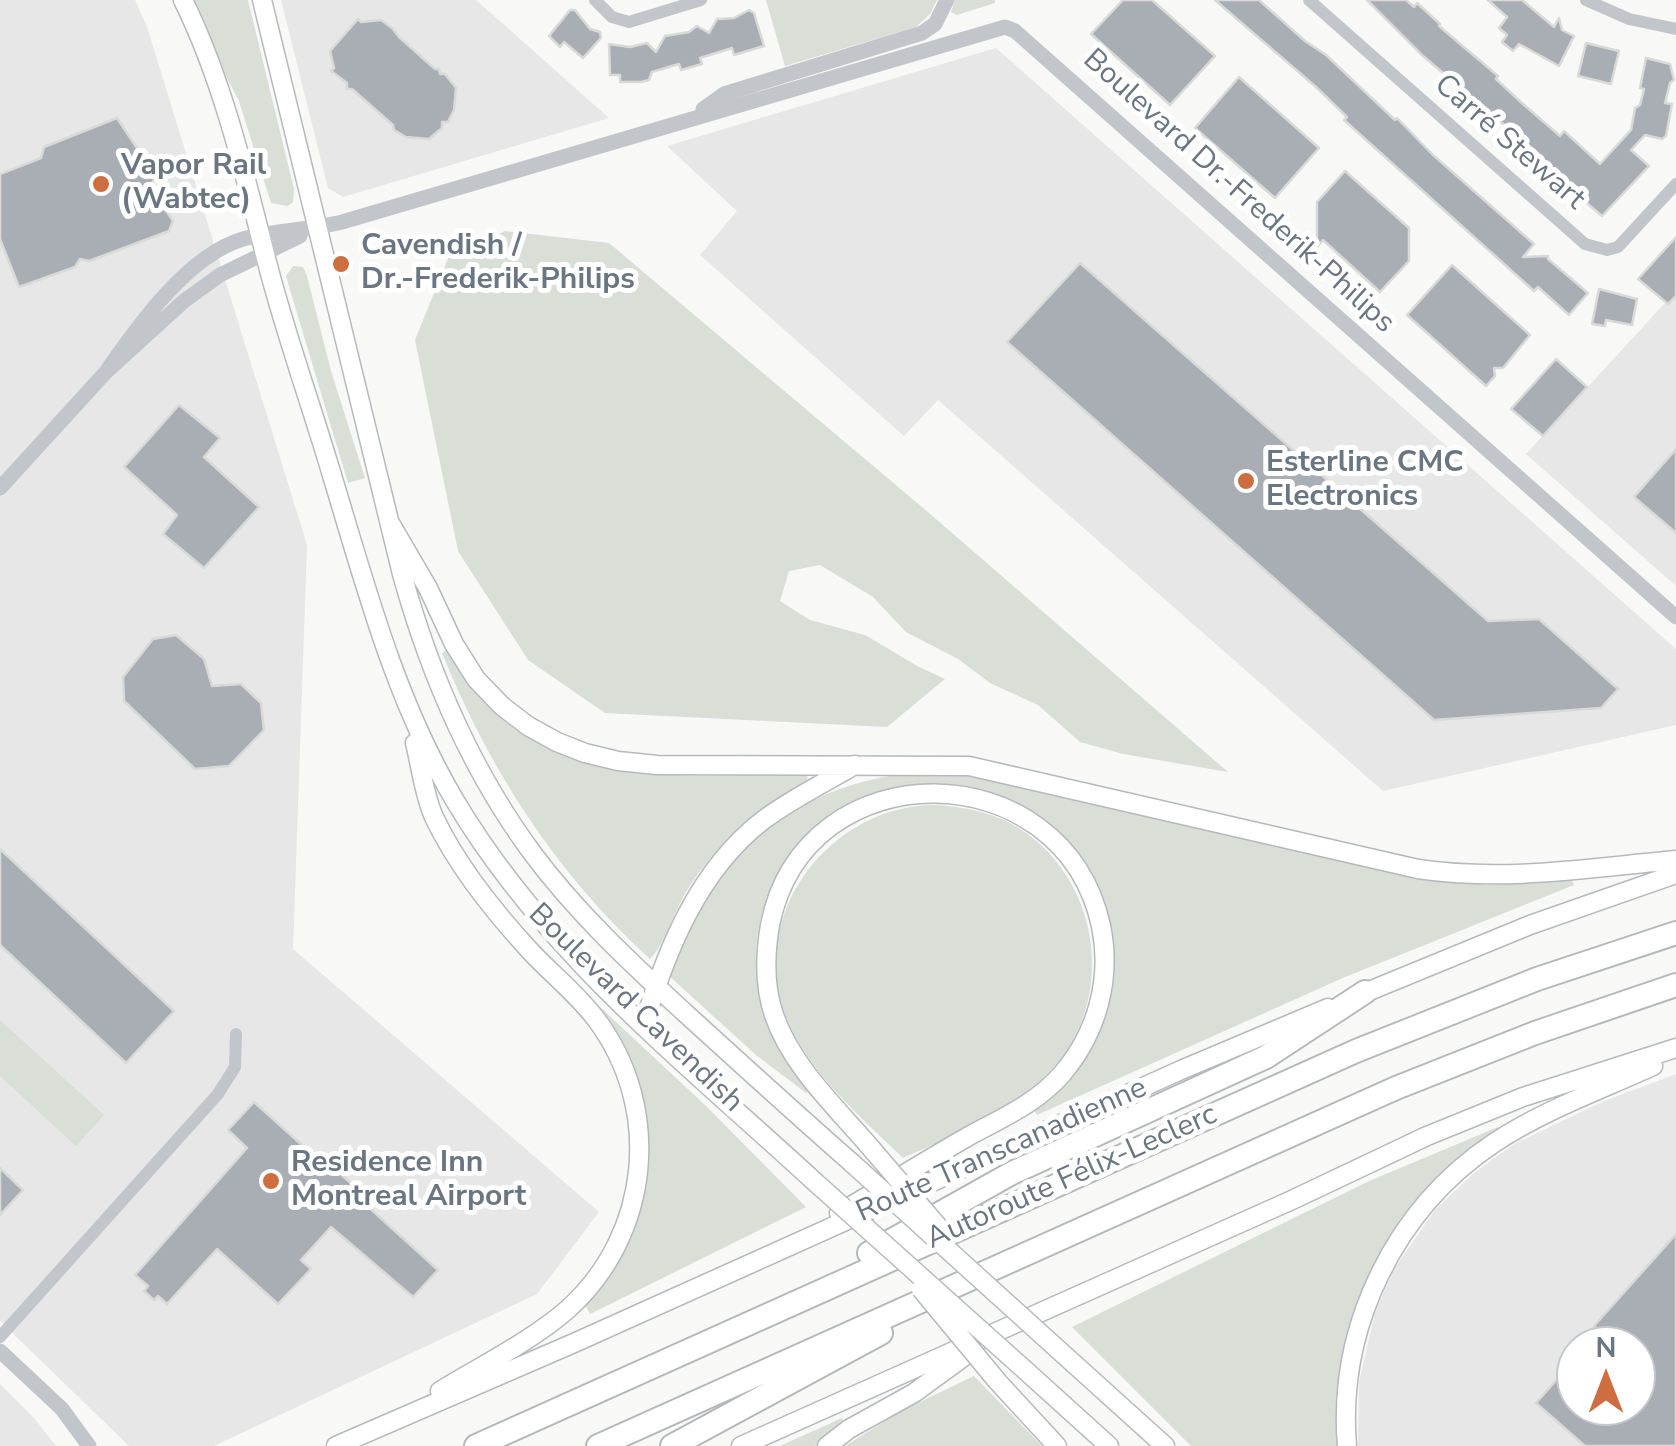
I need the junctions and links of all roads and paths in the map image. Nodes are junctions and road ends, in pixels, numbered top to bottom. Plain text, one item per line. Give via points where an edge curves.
1 (183, 0) edge
2 (262, 0) edge
3 (595, 0) edge
4 (700, 0) edge
5 (948, 0) edge
6 (1309, 0) edge
7 (1586, 0) edge
8 (1676, 29) edge
9 (693, 117) junction
10 (1676, 184) edge
11 (317, 228) junction
12 (263, 244) junction
13 (0, 488) edge
14 (390, 523) junction
15 (1676, 617) edge
16 (406, 704) junction
17 (855, 765) junction
18 (1676, 860) edge
19 (1676, 874) edge
20 (1676, 933) edge
21 (1676, 985) edge
22 (655, 986) junction
23 (1366, 992) junction
24 (644, 1024) junction
25 (236, 1034) dead end
26 (1676, 1052) edge
27 (883, 1242) junction
28 (1038, 1248) junction
29 (761, 1260) junction
30 (997, 1295) junction
31 (1002, 1329) junction
32 (722, 1336) junction
33 (0, 1337) edge
34 (0, 1351) edge
35 (393, 1420) junction
36 (89, 1446) edge
37 (336, 1446) edge
38 (476, 1446) edge
39 (598, 1446) edge
40 (672, 1446) edge
41 (741, 1446) edge
42 (827, 1446) edge
43 (1056, 1446) edge
44 (1109, 1446) edge
45 (1165, 1446) edge
46 (1347, 1446) edge

1 - 12 main road, Boulevard Cavendish via 210,61
2 - 11 main road, Boulevard Cavendish
3 - 4 street via 612,17 630,22
5 - 9 street, Boulevard Dr.-Frederik-Philips via 926,31 724,94
6 - 10 street, Carré Stewart via 1585,244 1618,246
7 - 8 street via 1629,20
9 - 11 street, Boulevard Dr.-Frederik-Philips
9 - 15 street, Boulevard Dr.-Frederik-Philips via 995,27 1010,28
11 - 12 street, Boulevard Dr.-Frederik-Philips
11 - 14 main road, Boulevard Cavendish
12 - 13 street, Boulevard Dr.-Frederik-Philips via 106,372
12 - 16 main road, Boulevard Cavendish
14 - 17 main road via 476,679 556,742 643,764
14 - 22 main road, Boulevard Cavendish via 423,645 481,774 568,898
16 - 24 main road, Boulevard Cavendish via 453,798 502,872 561,945
16 - 35 main road via 432,814 510,929 606,1033 630,1088 640,1150 626,1226 590,1287 554,1320
17 - 18 main road via 969,766 1440,872 1520,876
17 - 22 main road via 765,819 727,854 688,912
19 - 23 main road, Route Transcanadienne
20 - 32 highway, Autoroute Félix-Leclerc via 1356,1051
21 - 28 highway, Autoroute Félix-Leclerc via 1412,1081
22 - 24 main road
22 - 30 main road, Boulevard Cavendish, bridge
23 - 29 main road, Route Transcanadienne
23 - 32 highway via 1266,1057 1012,1173
24 - 27 main road, Boulevard Cavendish, bridge
25 - 33 street via 235,1067 218,1094
26 - 31 main road via 1524,1098 1427,1136
26 - 46 main road via 1508,1134 1428,1200 1384,1264 1364,1312 1348,1386
27 - 43 main road, bridge
27 - 44 main road, Boulevard Cavendish, bridge
28 - 39 highway, Autoroute Félix-Leclerc
28 - 40 highway
29 - 30 main road, bridge via 1033,1101 1086,1041 1105,968 1094,902 1076,868 1049,835 1017,812 946,793 906,794 867,806 822,835 778,895 767,979 782,1036 804,1069 876,1154
29 - 35 main road, Route Transcanadienne
30 - 45 main road, Boulevard Cavendish, bridge
31 - 41 main road
31 - 42 main road
32 - 38 highway, Autoroute Félix-Leclerc
34 - 36 street via 62,1409
35 - 37 main road, Route Transcanadienne

